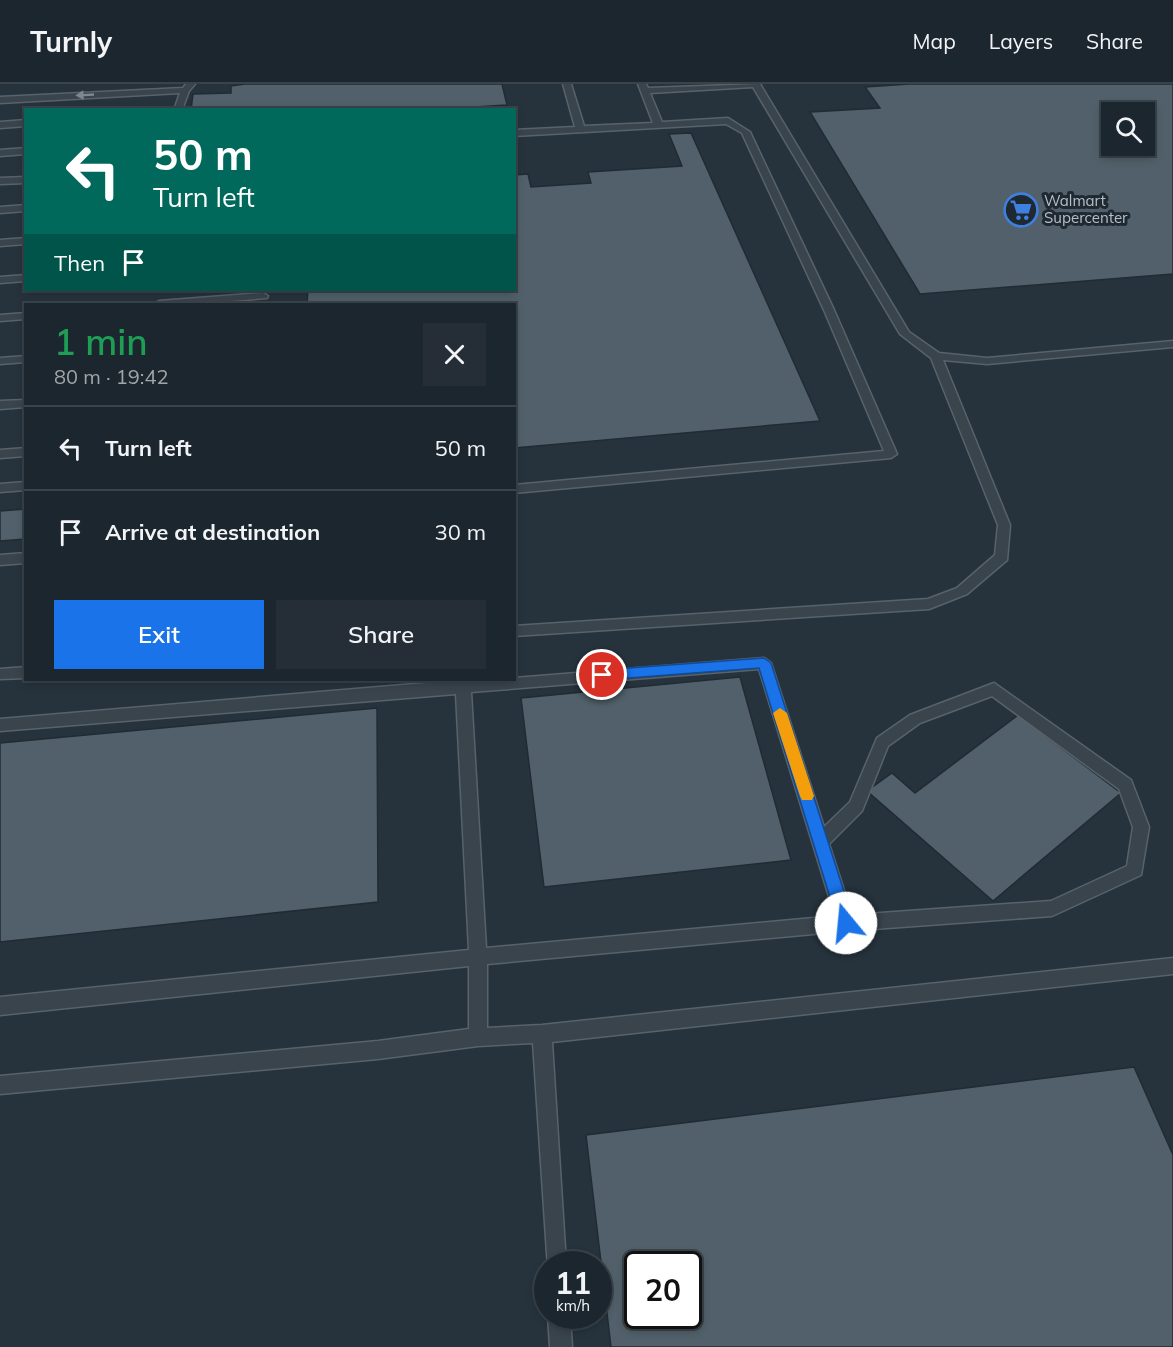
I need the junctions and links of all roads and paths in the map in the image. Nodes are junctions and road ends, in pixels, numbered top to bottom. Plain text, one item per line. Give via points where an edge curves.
1 (567, 84) edge
2 (755, 84) edge
3 (703, 86) edge
4 (188, 87) edge
5 (644, 87) edge
6 (0, 100) edge
7 (179, 108) edge
8 (24, 123) edge
9 (658, 124) junction
10 (0, 125) edge
11 (580, 129) junction
12 (516, 133) edge
13 (24, 151) edge
14 (0, 153) edge
15 (24, 180) edge
16 (0, 182) edge
17 (24, 208) edge
18 (0, 210) edge
19 (24, 241) edge
20 (0, 243) edge
21 (24, 278) edge
22 (0, 280) edge
23 (263, 296) edge
24 (172, 303) edge
25 (24, 316) edge
26 (0, 318) edge
27 (1173, 344) edge
28 (936, 356) junction
29 (24, 359) edge
30 (0, 361) edge
31 (24, 403) edge
32 (0, 405) edge
33 (24, 452) edge
34 (0, 454) edge
35 (24, 486) edge
36 (0, 488) edge
37 (516, 489) edge
38 (24, 558) edge
39 (0, 560) edge
40 (516, 632) edge
41 (24, 672) edge
42 (0, 674) edge
43 (463, 686) junction
44 (0, 725) edge
45 (821, 841) junction
46 (846, 923) junction
47 (478, 957) junction
48 (1173, 966) edge
49 (0, 1006) edge
50 (542, 1034) junction
51 (478, 1037) junction
52 (0, 1085) edge
53 (555, 1251) edge
54 (560, 1329) edge
55 (561, 1347) edge

1 - 11 lane
2 - 3 lane
2 - 28 lane via 905,334
3 - 5 lane
4 -> 6 lane
4 - 7 lane
5 - 9 lane
8 - 10 lane
9 - 11 lane
9 - 37 lane via 728,121 746,132 891,454
11 - 12 lane
13 - 14 lane
15 - 16 lane
17 - 18 lane
19 - 20 lane
21 - 22 lane
23 - 24 lane
25 - 26 lane
27 - 28 lane via 987,361
28 - 40 lane via 1004,525 1002,557 962,591 929,604
29 - 30 lane
31 - 32 lane
33 - 34 lane
35 - 36 lane
38 - 39 lane
41 - 42 lane
43 - 44 lane
43 - 45 lane via 764,663
43 - 47 lane
45 - 46 lane
45 - 46 lane via 856,806 882,742 915,719 994,689 1125,785 1141,827 1135,870 1052,908
46 - 47 lane
47 - 49 lane
47 - 51 lane
48 - 50 lane
50 - 51 lane
50 - 53 lane
51 - 52 lane
54 - 55 lane

